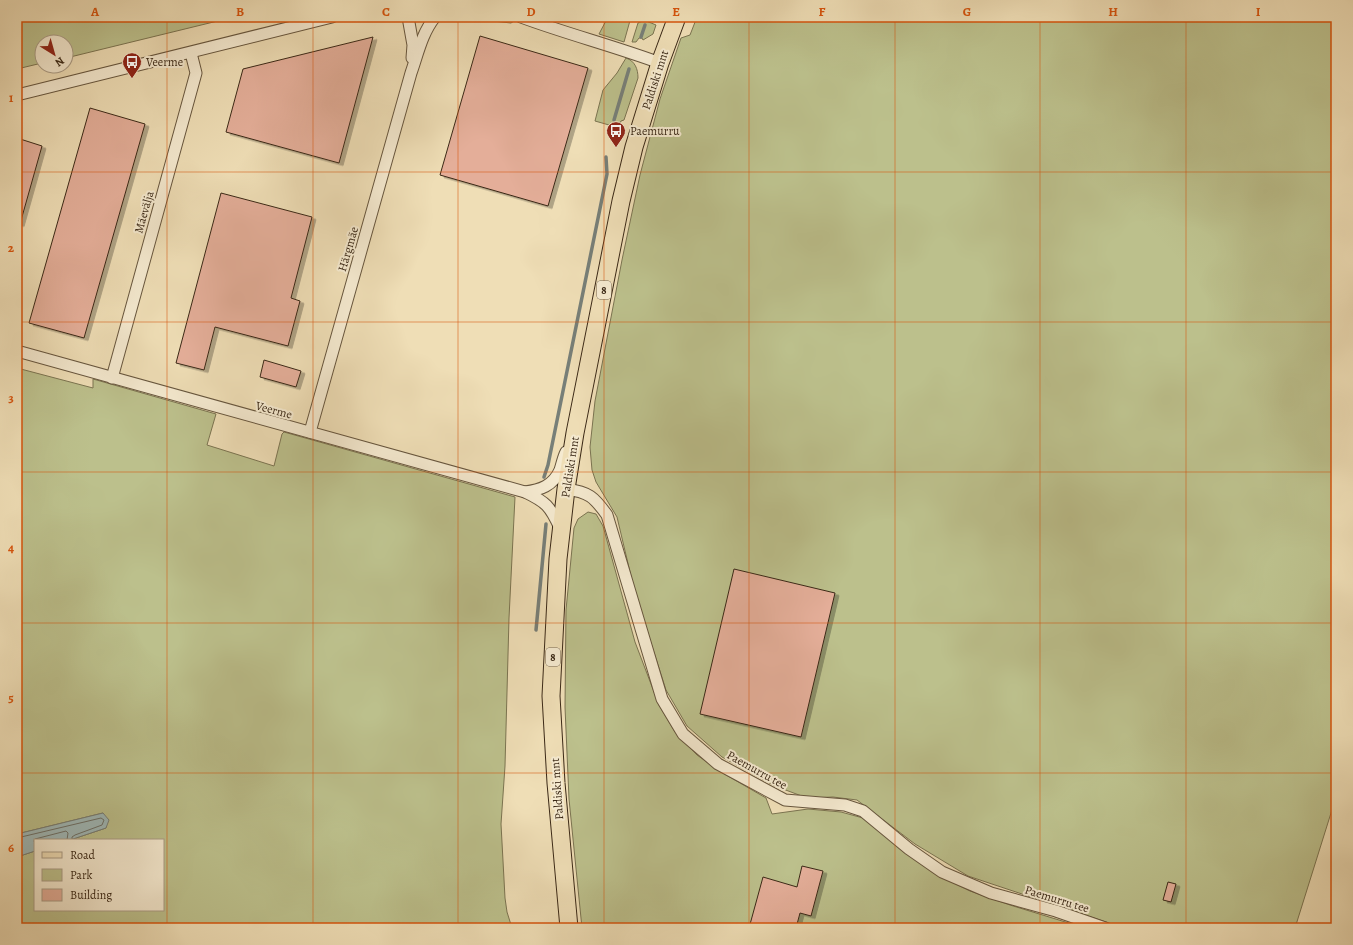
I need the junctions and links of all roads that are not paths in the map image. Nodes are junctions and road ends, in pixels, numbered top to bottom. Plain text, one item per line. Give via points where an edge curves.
1 (332, 17) edge
2 (408, 17) edge
3 (435, 17) edge
4 (521, 17) edge
5 (677, 17) edge
6 (191, 53) junction
7 (660, 63) junction
8 (411, 73) junction
9 (17, 95) edge
10 (17, 351) edge
11 (112, 378) junction
12 (310, 432) junction
13 (575, 433) junction
14 (566, 489) junction
15 (525, 492) junction
16 (562, 532) junction
17 (569, 928) edge
18 (1105, 928) edge

1 - 6 street
2 - 8 street, Härgmäe via 414,45
3 - 8 street, Härgmäe via 424,33
4 - 7 street
5 - 7 main road, Paldiski mnt / 8
6 - 9 street
6 - 11 street, Mäevälja via 196,73
7 - 13 main road, Paldiski mnt / 8 via 634,147
8 - 12 street, Härgmäe
10 - 11 street, Veerme
11 - 12 street, Veerme
12 - 15 street, Veerme
13 - 14 main road, Paldiski mnt / 8
13 - 15 street, Veerme via 555,479 540,490
14 - 16 main road, Paldiski mnt / 8
14 - 18 street, Paemurru tee via 581,491 596,500 607,515 662,699 683,734 718,764 785,800 845,806 863,811 942,872 991,894 1056,911
15 - 16 street, Veerme via 550,508
16 - 17 main road, Paldiski mnt / 8 via 552,696 556,783

